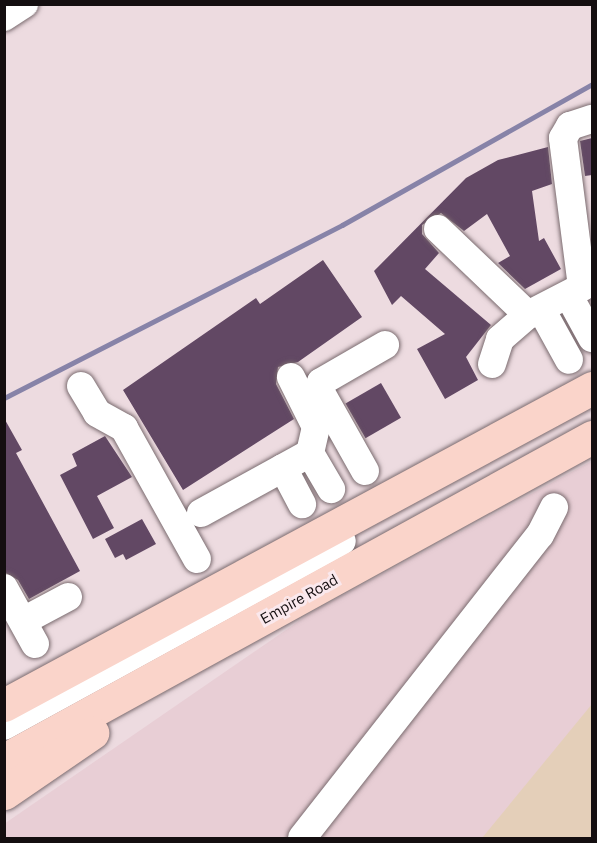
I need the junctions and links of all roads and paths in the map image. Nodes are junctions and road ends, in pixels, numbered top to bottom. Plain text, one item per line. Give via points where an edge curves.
1 (24, 4) edge
2 (4, 17) edge
3 (592, 119) edge
4 (438, 228) dead end
5 (569, 296) junction
6 (534, 312) junction
7 (592, 338) edge
8 (385, 345) dead end
9 (563, 349) dead end
10 (492, 364) dead end
11 (291, 377) dead end
12 (81, 386) dead end
13 (592, 388) edge
14 (592, 405) edge
15 (592, 437) edge
16 (310, 453) junction
17 (283, 468) junction
18 (365, 471) dead end
19 (331, 489) dead end
20 (302, 504) dead end
21 (554, 507) dead end
22 (201, 513) dead end
23 (197, 559) dead end
24 (4, 588) edge
25 (68, 597) dead end
26 (135, 689) junction
27 (4, 705) edge
28 (4, 726) edge
29 (4, 760) edge
30 (4, 793) edge
31 (303, 838) edge

1 - 2 street
3 - 5 street via 563,132 584,277 582,287
4 - 6 street
5 - 6 street
5 - 7 street
6 - 9 street
6 - 10 street via 500,339
8 - 18 street via 321,382 319,389
11 - 16 street via 316,427
12 - 23 street via 97,413 124,428
13 - 27 main road
14 - 28 street
15 - 26 main road, Empire Road
16 - 17 street
16 - 19 street
17 - 20 street
17 - 22 street
21 - 31 street via 540,535
24 - 25 street via 29,633
26 - 29 main road, Empire Road
26 - 30 main road via 109,720

